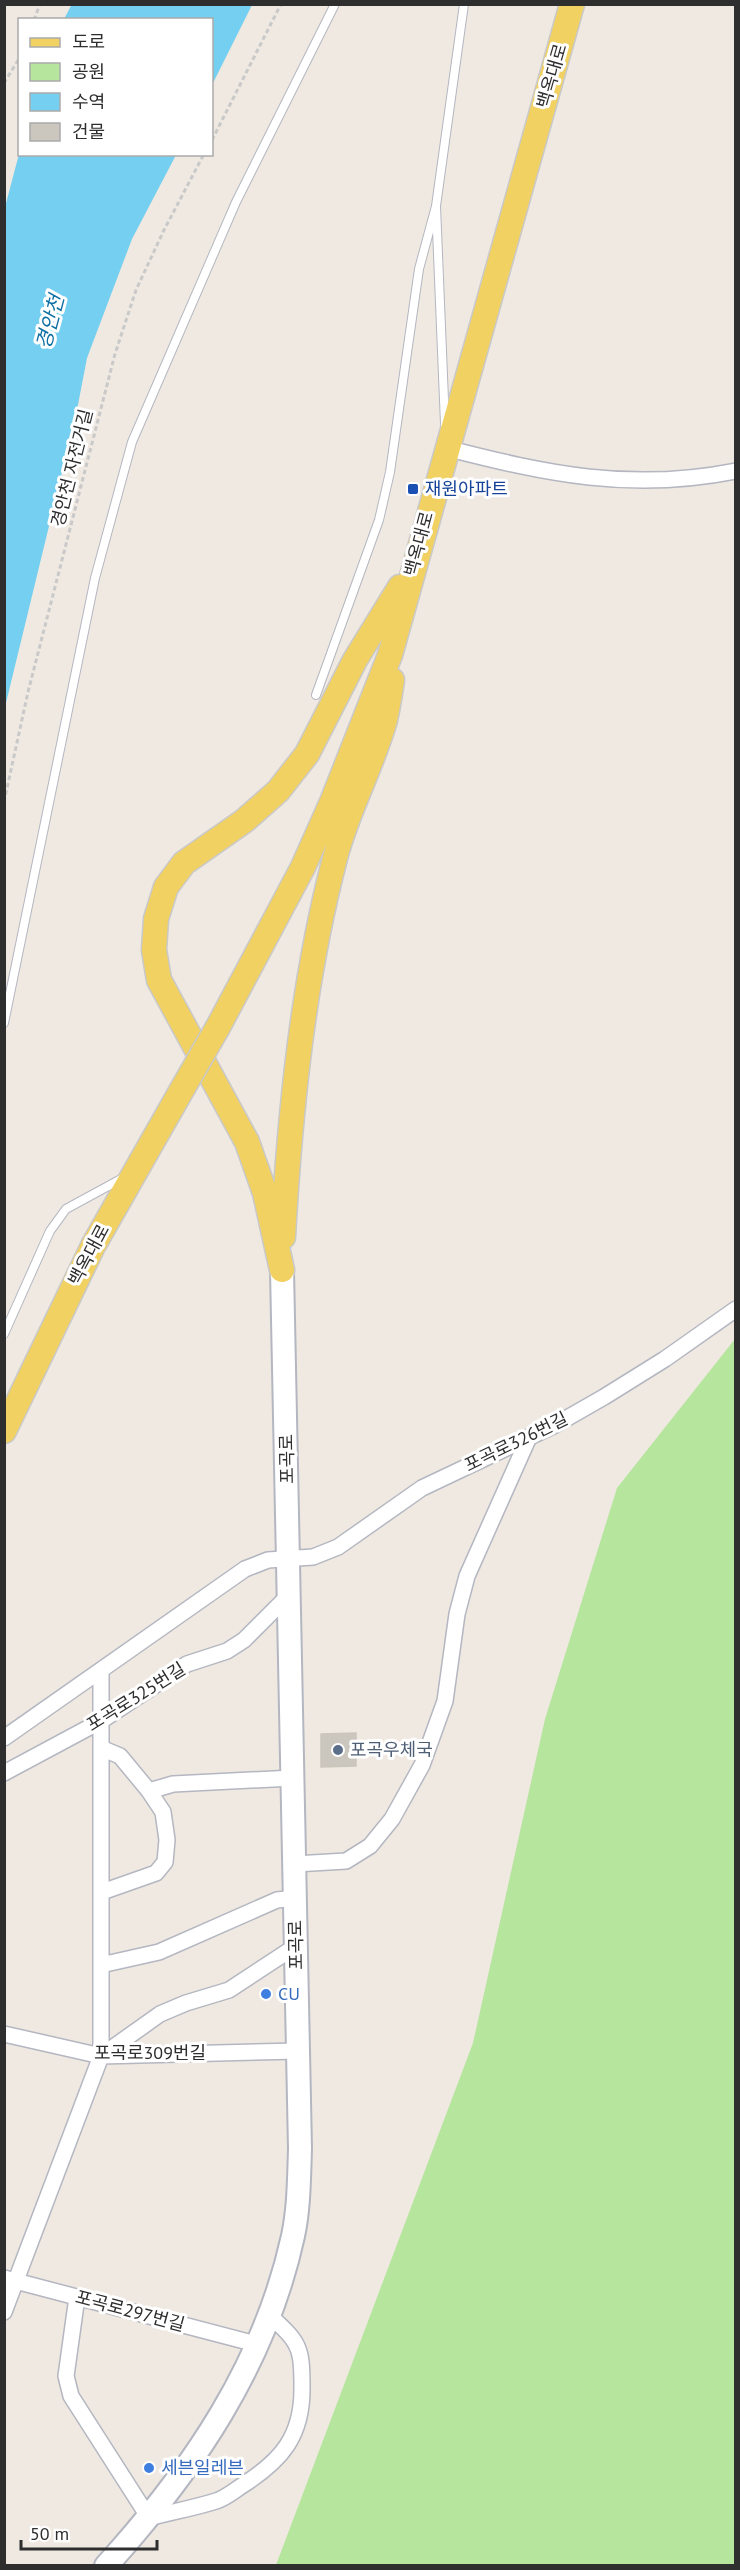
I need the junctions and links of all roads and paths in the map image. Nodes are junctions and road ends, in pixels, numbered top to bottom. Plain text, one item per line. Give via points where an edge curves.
1 (281, 4) edge
2 (335, 4) edge
3 (464, 4) edge
4 (572, 4) edge
5 (18, 60) edge
6 (4, 83) edge
7 (213, 138) edge
8 (203, 156) edge
9 (436, 206) junction
10 (446, 448) junction
11 (735, 471) edge
12 (413, 566) junction
13 (316, 695) dead end
14 (4, 802) edge
15 (4, 1023) edge
16 (135, 1171) junction
17 (282, 1270) junction
18 (735, 1309) edge
19 (4, 1334) edge
20 (4, 1431) edge
21 (529, 1437) junction
22 (289, 1559) junction
23 (290, 1594) junction
24 (101, 1670) junction
25 (101, 1721) junction
26 (4, 1738) edge
27 (101, 1748) junction
28 (4, 1773) edge
29 (293, 1778) junction
30 (149, 1791) junction
31 (295, 1864) junction
32 (102, 1892) junction
33 (295, 1898) junction
34 (296, 1946) junction
35 (101, 1965) junction
36 (4, 2034) edge
37 (298, 2051) junction
38 (101, 2056) junction
39 (10, 2280) edge
40 (77, 2297) junction
41 (4, 2312) edge
42 (268, 2314) junction
43 (256, 2344) junction
44 (149, 2518) junction
45 (106, 2565) edge

1 - 7 path
2 - 15 lane via 236,202 132,442 95,578
3 - 9 lane
4 - 10 main road, 백옥대로
5 - 6 path
8 - 14 path, 경안천 자전거길 via 136,290 115,354 28,692
9 - 10 lane
9 - 13 lane via 419,269 390,472 379,520
10 - 11 street via 525,469 624,481
10 - 12 main road, 백옥대로
12 - 16 main road, 백옥대로, bridge via 390,656 303,867
12 - 17 main road via 384,721 336,855 317,940 288,1151
12 - 17 main road via 355,660 307,754 279,791 184,863 166,887 156,919 154,950 159,980 247,1142 265,1193
16 - 19 lane via 66,1209 50,1232
16 - 20 main road, 백옥대로 via 58,1314
17 - 22 street, 포곡로
18 - 21 street, 포곡로326번길 via 625,1384
21 - 22 street, 포곡로326번길 via 422,1488 338,1547 313,1557
21 - 31 street via 467,1576 457,1614 445,1701 422,1765 397,1810 370,1846 346,1861
22 - 23 street, 포곡로
22 - 24 street, 포곡로326번길 via 268,1560 245,1569
23 - 25 street, 포곡로325번길 via 244,1640 227,1651 188,1664
23 - 29 street, 포곡로
24 - 25 street
24 - 26 street, 포곡로326번길
25 - 27 street
25 - 28 street, 포곡로325번길
27 - 30 street via 120,1756
27 - 32 street
29 - 30 street via 173,1784
29 - 31 street, 포곡로
30 - 32 street via 163,1812 165,1862 156,1873
31 - 33 street, 포곡로
32 - 35 street
33 - 34 street, 포곡로
33 - 35 street via 277,1900 159,1952
34 - 37 street, 포곡로
34 - 38 street via 229,1990 160,2014
35 - 38 street
36 - 38 street, 포곡로309번길
37 - 38 street, 포곡로309번길
37 - 42 street, 포곡로 via 299,2192 294,2234
38 - 39 street
39 - 40 street, 포곡로297번길
39 - 41 street
40 - 43 street, 포곡로297번길
40 - 44 street via 66,2376 71,2396
42 - 43 street, 포곡로
42 - 44 street via 292,2336 302,2356 298,2424 287,2448 266,2470 219,2500
43 - 44 street, 포곡로 via 236,2390 179,2480
44 - 45 street, 포곡로

